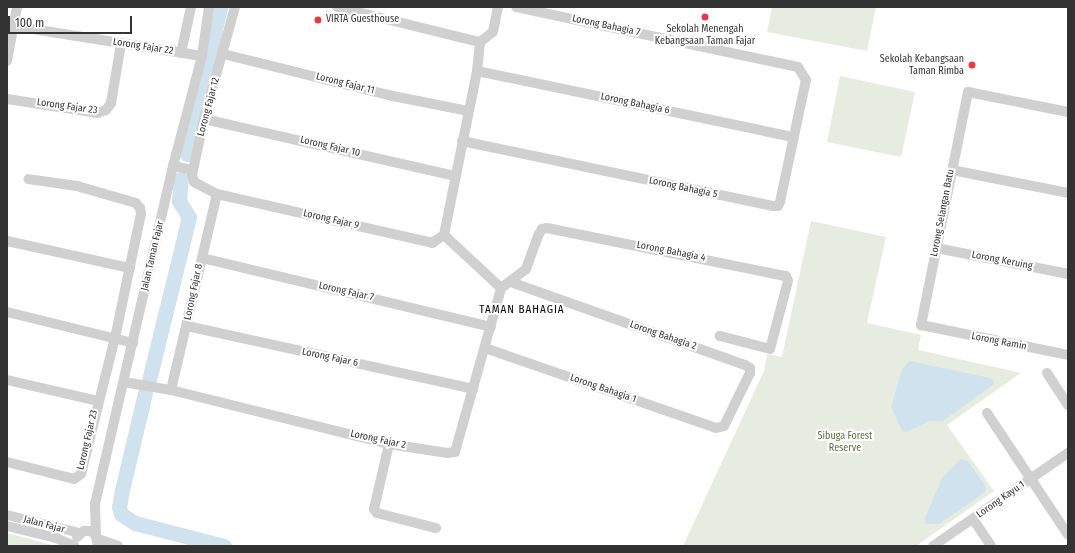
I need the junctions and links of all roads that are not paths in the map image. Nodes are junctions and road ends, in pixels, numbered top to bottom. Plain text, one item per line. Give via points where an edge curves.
1 (17, 7) edge
2 (191, 7) edge
3 (209, 7) edge
4 (235, 7) edge
5 (337, 7) edge
6 (498, 7) edge
7 (516, 7) edge
8 (14, 26) junction
9 (480, 42) junction
10 (121, 44) junction
11 (181, 53) junction
12 (223, 54) junction
13 (202, 56) junction
14 (7, 61) edge
15 (477, 71) junction
16 (806, 80) joint
17 (7, 99) edge
18 (468, 111) junction
19 (1068, 112) edge
20 (204, 119) junction
21 (794, 137) junction
22 (462, 141) junction
23 (173, 166) junction
24 (194, 170) junction
25 (952, 170) junction
26 (455, 176) junction
27 (28, 179) dead end
28 (1068, 193) edge
29 (216, 194) junction
30 (444, 235) junction
31 (7, 241) edge
32 (936, 248) junction
33 (202, 258) junction
34 (130, 268) junction
35 (1068, 274) edge
36 (511, 282) junction
37 (501, 288) junction
38 (7, 312) edge
39 (187, 326) junction
40 (491, 327) junction
41 (930, 328) joint
42 (720, 336) dead end
43 (115, 338) junction
44 (133, 343) junction
45 (485, 348) junction
46 (1068, 356) edge
47 (1047, 373) dead end
48 (7, 380) edge
49 (124, 382) junction
50 (472, 389) junction
51 (171, 390) junction
52 (98, 401) junction
53 (1068, 405) edge
54 (987, 413) dead end
55 (720, 429) joint
56 (389, 444) junction
57 (1068, 453) edge
58 (7, 462) edge
59 (1031, 479) junction
60 (95, 504) junction
61 (7, 515) edge
62 (973, 519) junction
63 (7, 526) edge
64 (436, 528) dead end
65 (82, 532) junction
66 (1068, 535) edge
67 (97, 540) edge
68 (76, 546) edge
69 (118, 546) edge
70 (934, 546) edge
71 (991, 546) edge

1 - 8 street
2 - 11 street
3 - 13 street, Jalan Taman Fajar
4 - 12 street, Lorong Fajar 12
5 - 9 street
6 - 9 street via 493,32
7 - 16 street, Lorong Bahagia 7 via 798,67
8 - 10 street, Lorong Fajar 22
8 - 14 street
9 - 15 street
10 - 11 street, Lorong Fajar 22
10 - 17 street, Lorong Fajar 23 via 111,103 106,110 97,113
11 - 13 street, Lorong Fajar 22
12 - 18 street, Lorong Fajar 11 via 393,96
12 - 20 street, Lorong Fajar 12
13 - 23 street, Jalan Taman Fajar
15 - 18 street
15 - 21 street, Lorong Bahagia 6
16 - 21 street, Lorong Bahagia 5
18 - 22 street
19 - 25 street, Lorong Selangan Batu via 968,92
20 - 24 street, Lorong Fajar 12
20 - 26 street, Lorong Fajar 10
21 - 22 street, Lorong Bahagia 5 via 780,202 775,207
22 - 26 street
23 - 24 street
23 - 44 street, Jalan Taman Fajar
24 - 29 street via 194,182
25 - 28 street
25 - 32 street, Lorong Selangan Batu
26 - 30 street
27 - 34 street via 77,186 136,203 141,214
29 - 30 street, Lorong Fajar 9 via 432,243
29 - 33 street, Lorong Fajar 8
30 - 37 street
31 - 34 street
32 - 35 street, Lorong Keruing
32 - 41 street, Lorong Selangan Batu via 921,325
33 - 39 street, Lorong Fajar 8
33 - 40 street, Lorong Fajar 7
34 - 43 street
36 - 37 street
36 - 42 street, Lorong Bahagia 4 via 526,269 539,234 542,229 547,228 782,274 788,281 770,349
36 - 55 street, Lorong Bahagia 2 via 750,368 750,373 724,426
37 - 40 street, Lorong Fajar 2
38 - 43 street
39 - 50 street, Lorong Fajar 6
39 - 51 street, Lorong Fajar 8
40 - 45 street, Lorong Fajar 2
41 - 46 street, Lorong Ramin
43 - 44 street
43 - 52 street
44 - 49 street, Jalan Taman Fajar
45 - 50 street, Lorong Fajar 2
45 - 55 street, Lorong Bahagia 1
47 - 53 street
48 - 52 street
49 - 51 street, Lorong Fajar 2
49 - 60 street, Jalan Taman Fajar
50 - 56 street, Lorong Fajar 2 via 455,452
51 - 56 street, Lorong Fajar 2
52 - 58 street, Lorong Fajar 23 via 78,478
54 - 59 street
56 - 64 street via 374,509 377,513
57 - 59 street, Lorong Kayu 1
59 - 62 street, Lorong Kayu 1
59 - 66 street
60 - 65 street
60 - 67 street
61 - 65 street, Jalan Fajar
62 - 70 street, Lorong Kayu 1
62 - 71 street
63 - 68 street, Jalan Fajar via 56,538
65 - 67 street, Jalan Fajar via 91,532
65 - 68 street via 76,539
67 - 69 street, Jalan Fajar

